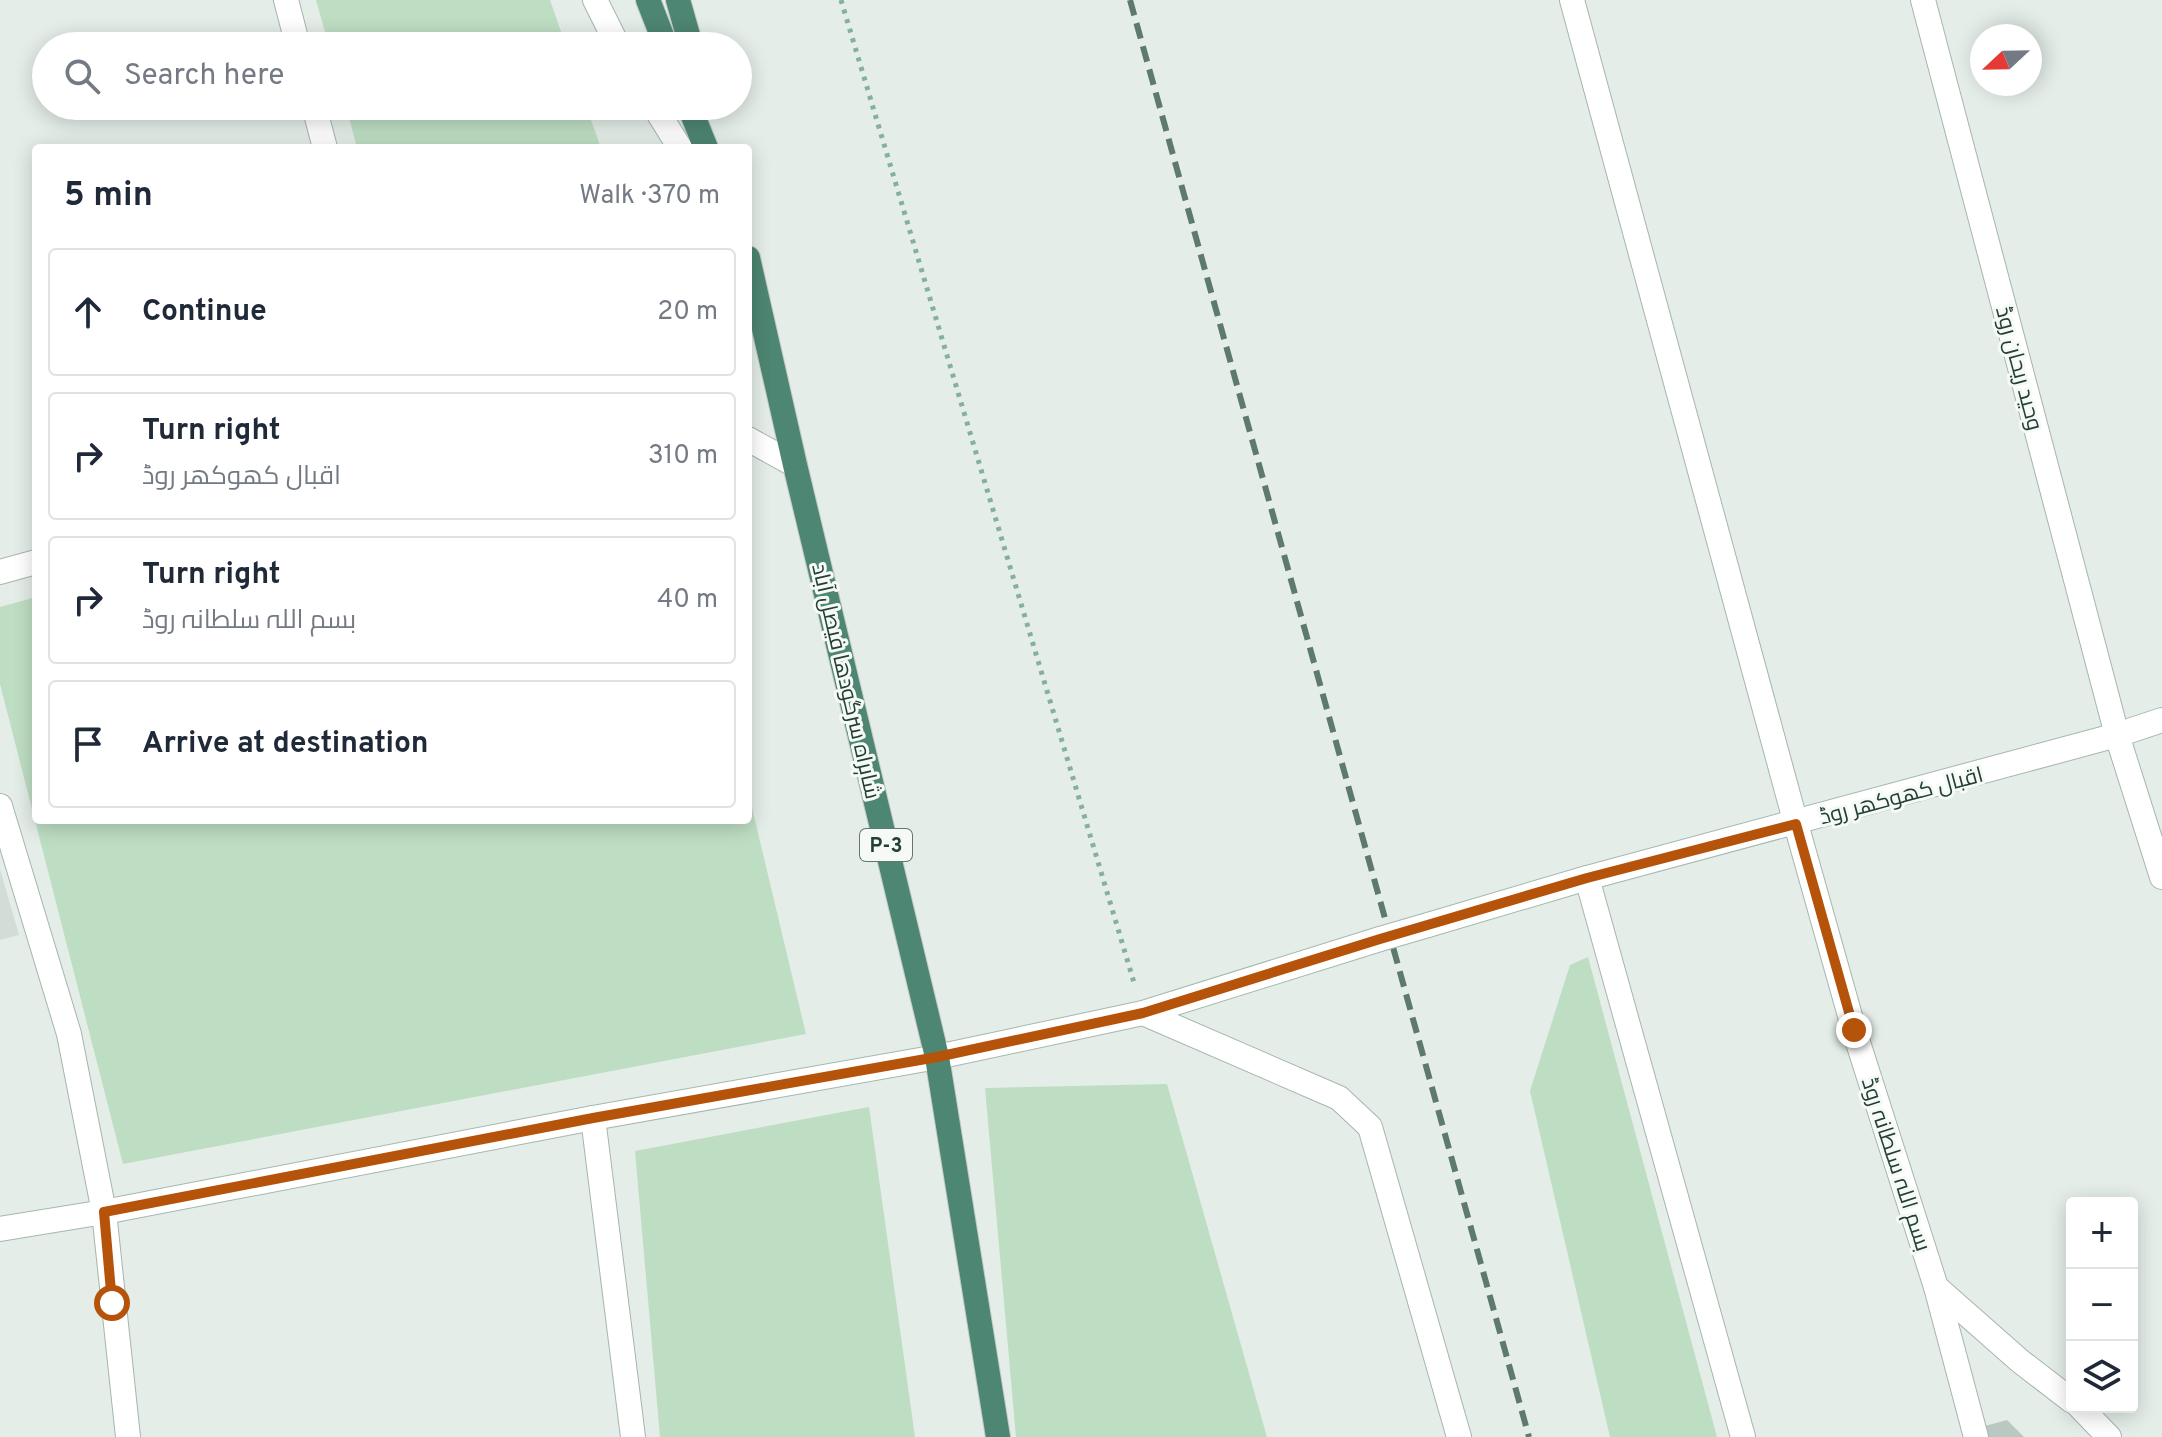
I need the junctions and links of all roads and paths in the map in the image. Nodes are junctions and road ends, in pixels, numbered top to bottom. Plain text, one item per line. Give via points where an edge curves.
1 (286, 0) edge
2 (595, 0) edge
3 (648, 0) edge
4 (678, 0) edge
5 (841, 0) edge
6 (1572, 0) edge
7 (1923, 0) edge
8 (294, 32) edge
9 (611, 32) edge
10 (661, 32) edge
11 (687, 32) edge
12 (318, 120) edge
13 (663, 120) edge
14 (695, 120) edge
15 (711, 120) edge
16 (324, 144) edge
17 (678, 144) edge
18 (704, 144) edge
19 (717, 144) edge
20 (752, 276) edge
21 (752, 441) edge
22 (795, 465) junction
23 (32, 563) edge
24 (0, 572) edge
25 (2162, 720) edge
26 (2117, 735) junction
27 (0, 806) edge
28 (1796, 824) junction
29 (2162, 877) edge
30 (1587, 878) junction
31 (1143, 1013) junction
32 (937, 1057) junction
33 (593, 1118) junction
34 (104, 1212) junction
35 (0, 1229) edge
36 (1936, 1287) junction
37 (2066, 1396) edge
38 (2086, 1413) edge
39 (128, 1437) edge
40 (633, 1437) edge
41 (998, 1437) edge
42 (1459, 1437) edge
43 (1743, 1437) edge
44 (1976, 1437) edge
45 (2109, 1437) edge

1 - 8 street
2 - 9 street
3 - 10 highway
4 - 11 highway
5 - 31 path
6 - 28 street, بسم اللہ سلطانہ روڈ
7 - 26 street, وحید ریحان روڈ
12 - 16 street
13 - 17 street
14 - 18 highway
15 - 19 highway
20 - 22 highway, شاہراہ سرگودھا فیصل آباد / P-3
21 - 22 street
22 - 32 highway, شاہراہ سرگودھا فیصل آباد / P-3
23 - 24 street
25 - 26 street, اقبال کھوکھر روڈ
26 - 28 street, اقبال کھوکھر روڈ
26 - 29 street, وحید ریحان روڈ
27 - 34 street via 69,1034
28 - 30 street, اقبال کھوکھر روڈ
28 - 36 street, بسم اللہ سلطانہ روڈ via 1854,1030
30 - 31 street, اقبال کھوکھر روڈ, bridge
30 - 43 street
31 - 32 street, اقبال کھوکھر روڈ
31 - 42 street via 1339,1098 1370,1127
32 - 33 street, اقبال کھوکھر روڈ
32 - 41 highway, شاہراہ سرگودھا فیصل آباد / P-3
33 - 34 street, اقبال کھوکھر روڈ
33 - 40 street
34 - 35 street, اقبال کھوکھر روڈ
34 - 39 street
36 - 37 street
36 - 44 street, بسم اللہ سلطانہ روڈ
38 - 45 street

